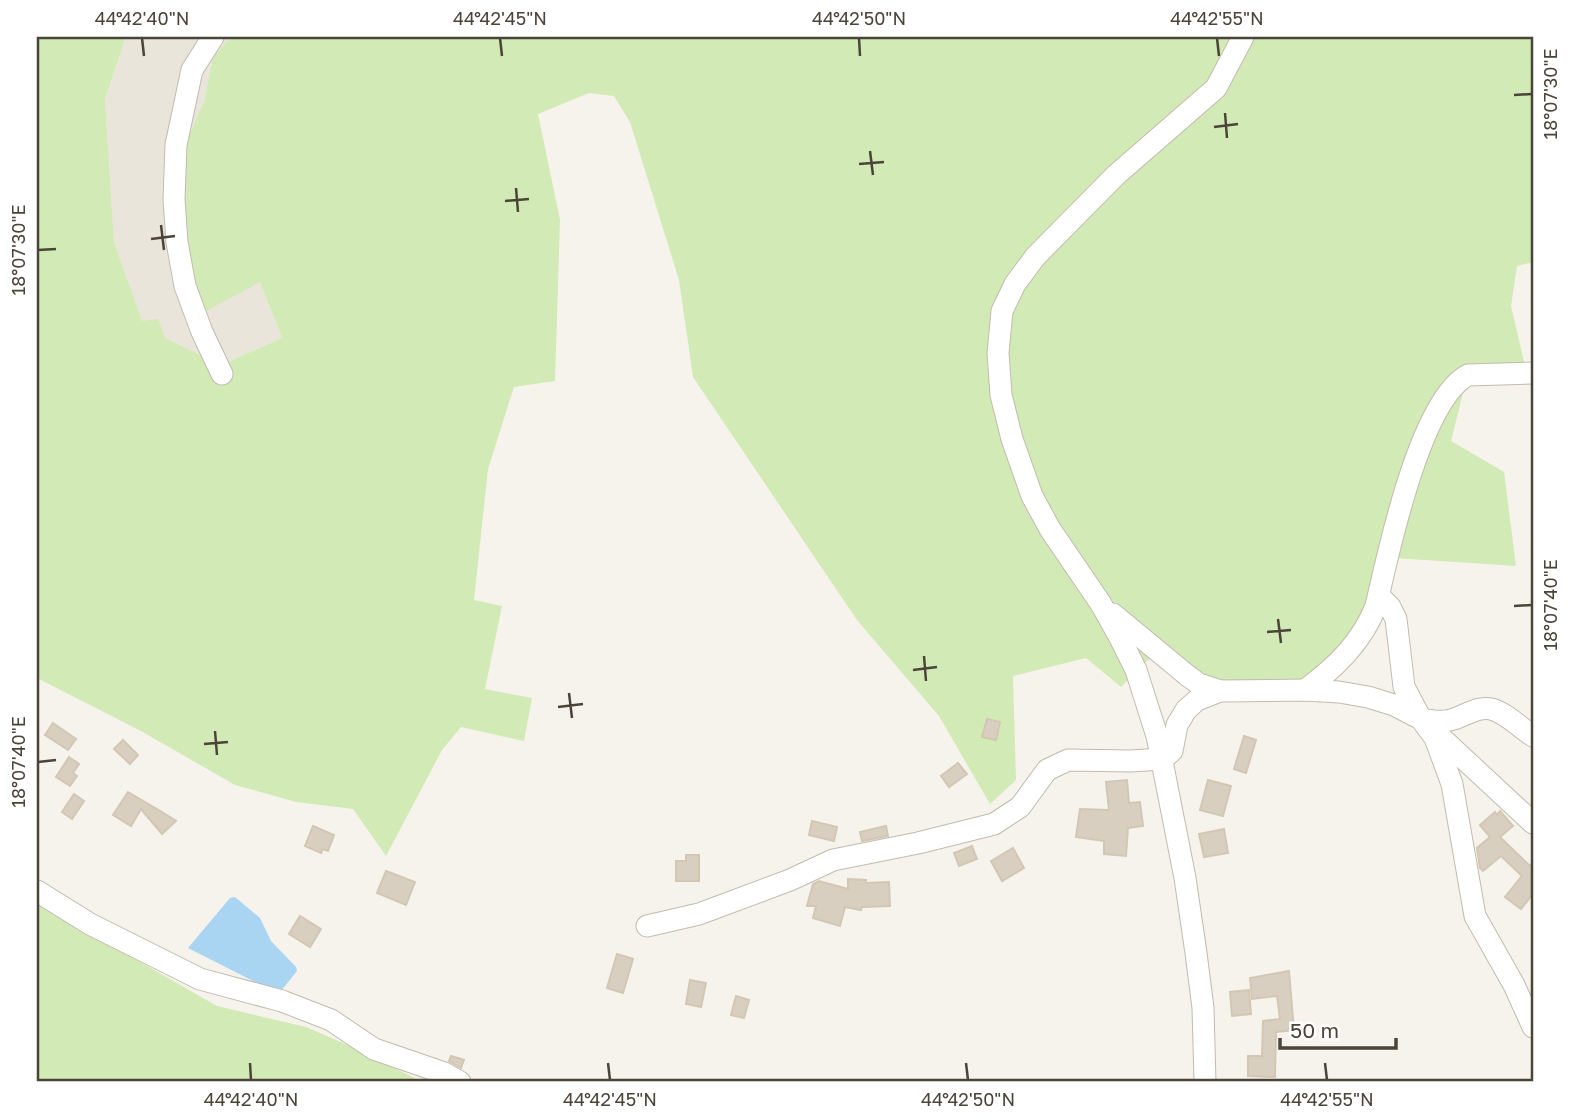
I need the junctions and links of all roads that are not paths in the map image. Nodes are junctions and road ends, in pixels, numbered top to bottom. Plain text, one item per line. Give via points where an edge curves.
1 (213, 37) edge
2 (1243, 37) edge
3 (222, 373) dead end
4 (1533, 373) edge
5 (1379, 596) junction
6 (1101, 604) junction
7 (1305, 690) junction
8 (1220, 691) junction
9 (1422, 719) junction
10 (1533, 736) edge
11 (1163, 759) junction
12 (1533, 823) edge
13 (37, 891) edge
14 (648, 926) dead end
15 (1533, 1027) edge
16 (460, 1082) edge
17 (1206, 1082) edge

1 - 3 street via 192,70 176,145 174,199 185,286
2 - 6 street via 1216,88 1055,234 1015,284 1002,312 998,353 1001,395 1012,439 1032,496
4 - 5 street via 1479,373 1458,380 1451,389 1425,435
5 - 7 street via 1361,637
5 - 9 street via 1396,619 1404,687
6 - 8 street via 1188,676
6 - 11 street via 1136,670
7 - 8 street
7 - 9 street via 1368,697
8 - 11 street via 1186,710 1177,725 1172,751
9 - 10 street via 1451,720 1491,709
9 - 12 street
9 - 15 street via 1435,738 1452,784 1475,916
11 - 14 street via 1068,760 1047,770 1020,807 994,824 833,860 699,914
11 - 17 street via 1203,1007
13 - 16 street via 90,924 200,979 331,1020 374,1049

